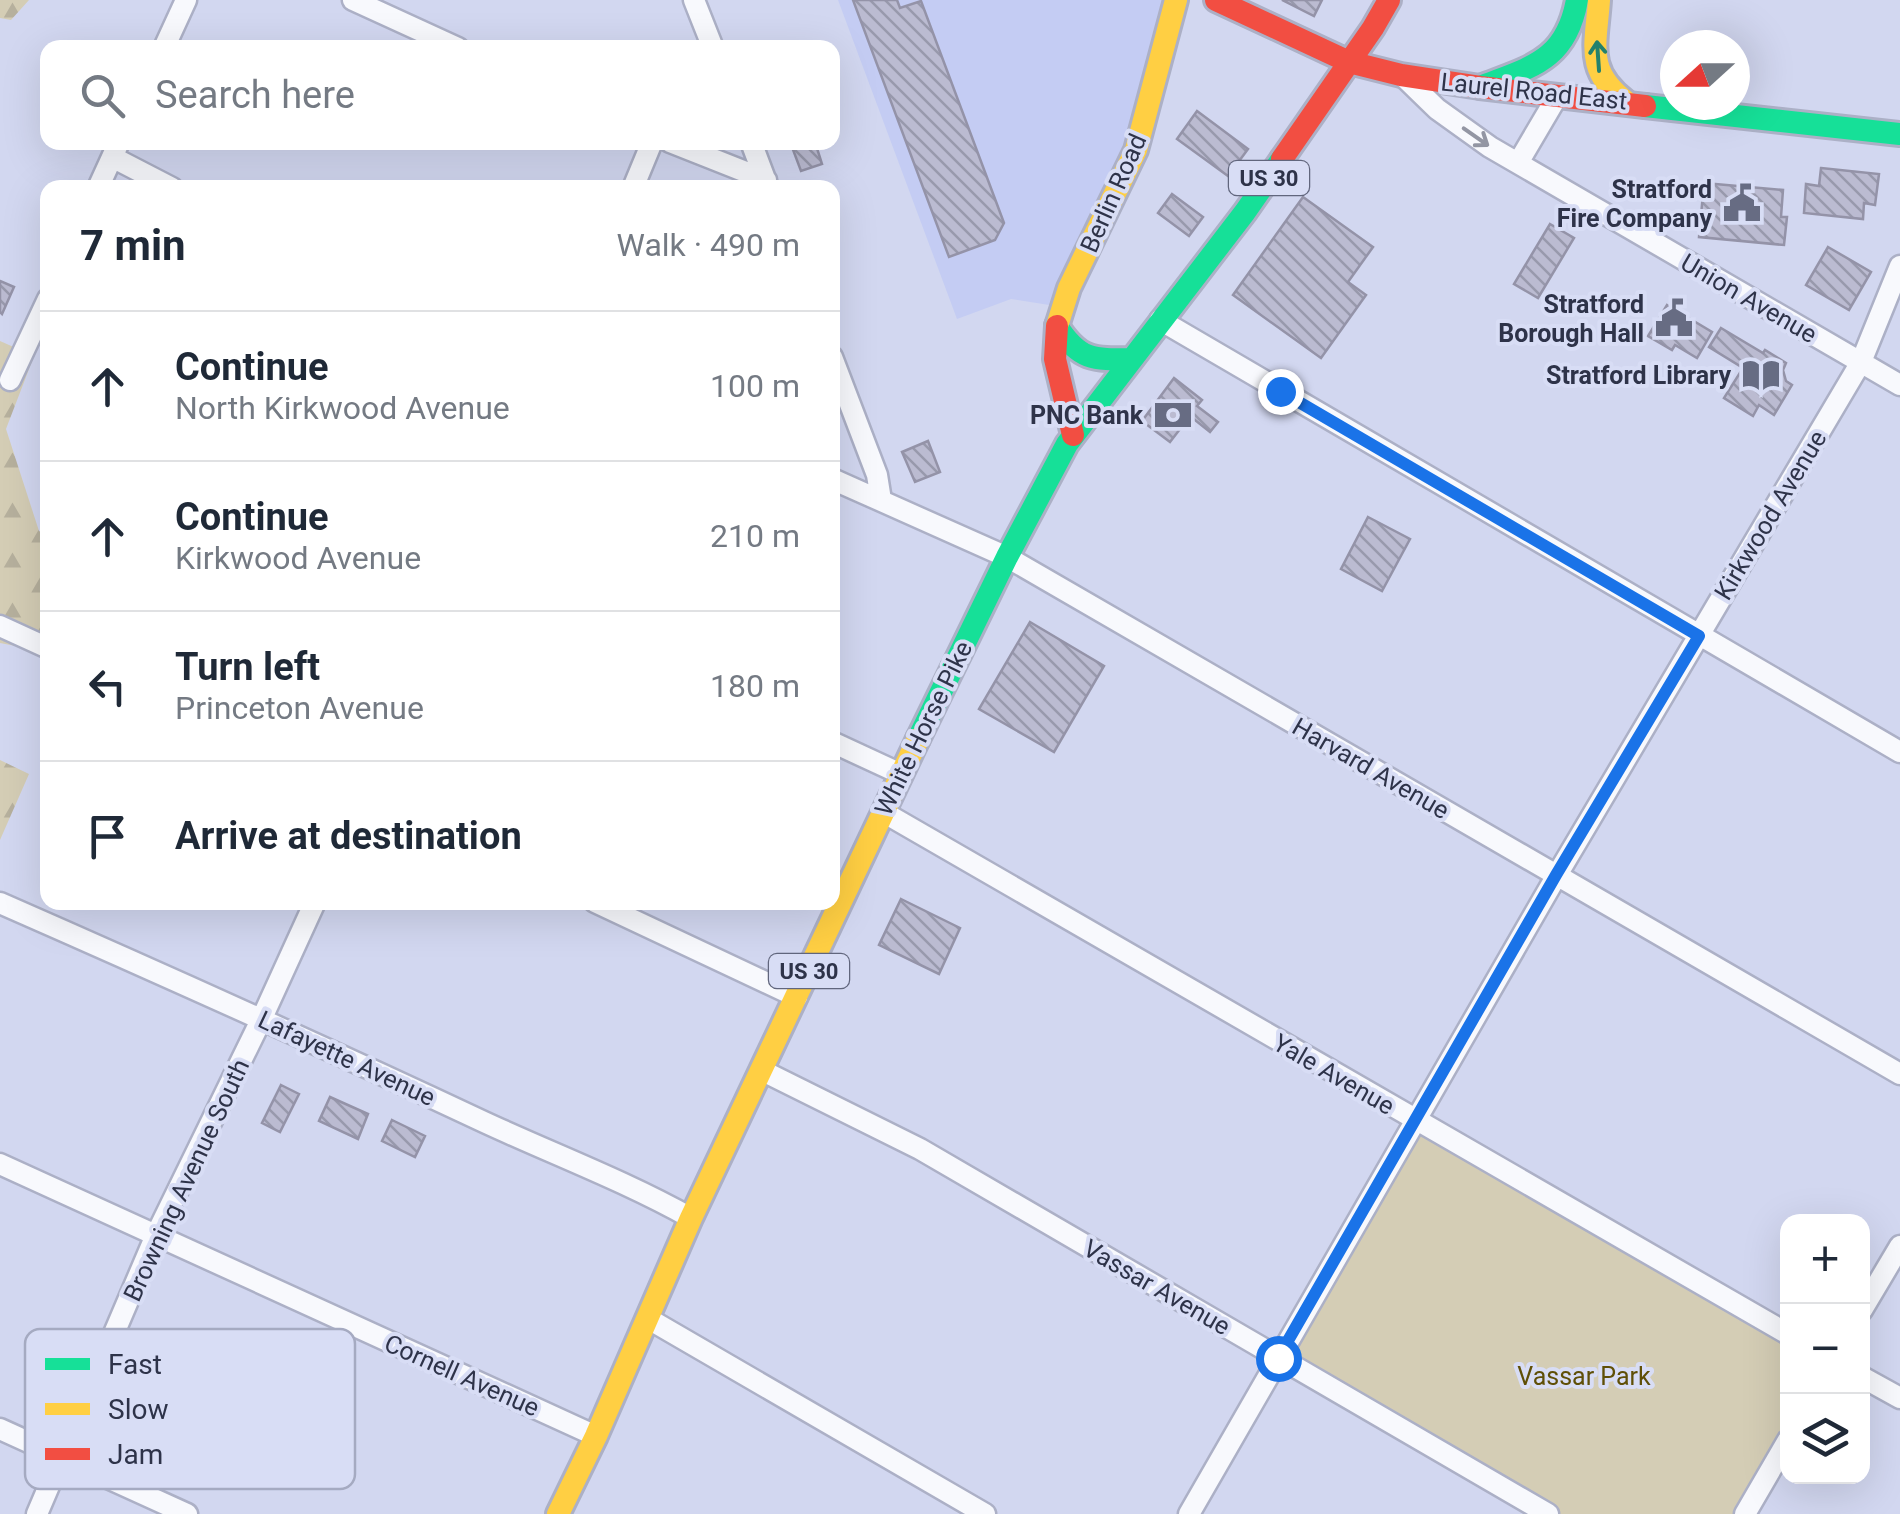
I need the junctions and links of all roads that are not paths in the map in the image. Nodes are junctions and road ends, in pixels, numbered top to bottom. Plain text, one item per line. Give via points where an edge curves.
1 (186, 0) edge
2 (353, 0) edge
3 (694, 0) edge
4 (1176, 0) edge
5 (1216, 0) edge
6 (1389, 0) edge
7 (1577, 0) edge
8 (1600, 0) edge
9 (168, 40) edge
10 (440, 40) edge
11 (710, 40) edge
12 (1349, 62) junction
13 (1402, 76) junction
14 (1480, 86) junction
15 (1558, 95) junction
16 (1625, 101) junction
17 (1900, 134) edge
18 (116, 150) edge
19 (649, 150) edge
20 (688, 150) edge
21 (754, 150) edge
22 (1518, 163) junction
23 (102, 180) edge
24 (160, 180) edge
25 (636, 180) edge
26 (758, 180) edge
27 (765, 180) edge
28 (1900, 266) edge
29 (40, 316) edge
30 (1160, 320) junction
31 (1056, 326) junction
32 (1131, 359) junction
33 (1861, 362) junction
34 (840, 378) edge
35 (10, 380) dead end
36 (1900, 385) edge
37 (1074, 435) junction
38 (840, 482) edge
39 (881, 500) junction
40 (1006, 557) junction
41 (0, 626) edge
42 (1699, 636) junction
43 (40, 644) edge
44 (840, 746) edge
45 (1900, 752) edge
46 (900, 774) junction
47 (882, 812) junction
48 (1556, 875) junction
49 (0, 903) edge
50 (840, 904) edge
51 (310, 910) edge
52 (612, 910) edge
53 (837, 910) edge
54 (797, 998) junction
55 (262, 1018) junction
56 (761, 1070) junction
57 (1900, 1074) edge
58 (1414, 1120) junction
59 (0, 1164) edge
60 (691, 1218) junction
61 (156, 1235) junction
62 (1900, 1246) edge
63 (1866, 1304) edge
64 (648, 1318) junction
65 (117, 1329) edge
66 (1780, 1329) edge
67 (1278, 1358) junction
68 (1870, 1381) edge
69 (1900, 1398) edge
70 (0, 1429) edge
71 (596, 1436) junction
72 (25, 1440) edge
73 (1780, 1454) edge
74 (48, 1489) edge
75 (133, 1489) edge
76 (37, 1514) edge
77 (187, 1514) edge
78 (558, 1514) edge
79 (985, 1514) edge
80 (1189, 1514) edge
81 (1548, 1514) edge
82 (1746, 1514) edge

1 - 9 street
2 - 10 street
3 - 11 street
4 - 31 main road, Berlin Road via 1136,150
5 - 12 main road, Laurel Road East
6 - 12 main road, White Horse Pike / US 30
7 - 14 main road via 1568,36 1556,52
16 -> 8 main road via 1598,71
12 - 13 main road, Laurel Road East
12 - 30 main road, White Horse Pike / US 30
13 - 14 main road, Laurel Road East
13 -> 22 street, Union Avenue via 1436,109
14 - 15 main road, Laurel Road East
15 - 16 main road, Laurel Road East
15 - 22 street
16 - 17 main road, Laurel Road East
18 - 23 street
18 - 24 street
19 - 25 street
20 - 26 street
21 - 27 street
22 - 33 street, Union Avenue
28 - 33 street, Kirkwood Avenue
29 - 35 street
30 - 32 main road, White Horse Pike / US 30
30 - 42 street
31 - 32 main road via 1087,359
31 - 37 main road via 1055,359
32 - 37 main road, White Horse Pike / US 30
33 - 36 street, Union Avenue
33 - 42 street, Kirkwood Avenue
34 - 39 street
37 - 40 main road, White Horse Pike / US 30
38 - 39 street, Harvard Avenue
39 - 40 street, Harvard Avenue
40 - 46 main road, White Horse Pike / US 30
40 - 48 street, Harvard Avenue
41 - 43 street
42 - 45 street
42 - 48 street, Kirkwood Avenue
44 - 46 street
46 - 47 main road, White Horse Pike / US 30
47 - 50 main road, White Horse Pike / US 30
47 - 58 street, Yale Avenue
48 - 57 street, Harvard Avenue
48 - 58 street, Kirkwood Avenue
49 - 55 street, Lafayette Avenue
51 - 55 street, Browning Avenue South
52 - 54 street
53 - 54 main road, White Horse Pike / US 30
54 - 56 main road, White Horse Pike / US 30
55 - 60 street, Lafayette Avenue
55 - 61 street, Browning Avenue South
56 - 60 main road, White Horse Pike / US 30
56 - 67 street, Vassar Avenue via 920,1150
58 - 66 street, Yale Avenue
58 - 67 street, Kirkwood Avenue
59 - 61 street, Cornell Avenue
60 - 64 main road, White Horse Pike / US 30
61 - 65 street, Browning Avenue South
61 - 71 street, Cornell Avenue
62 - 63 street
64 - 71 main road, White Horse Pike / US 30
64 - 79 street
67 - 80 street, Kirkwood Avenue
67 - 81 street, Vassar Avenue
68 - 69 street
70 - 72 street
71 - 78 main road, White Horse Pike / US 30
73 - 82 street
74 - 76 street, Browning Avenue South
75 - 77 street

